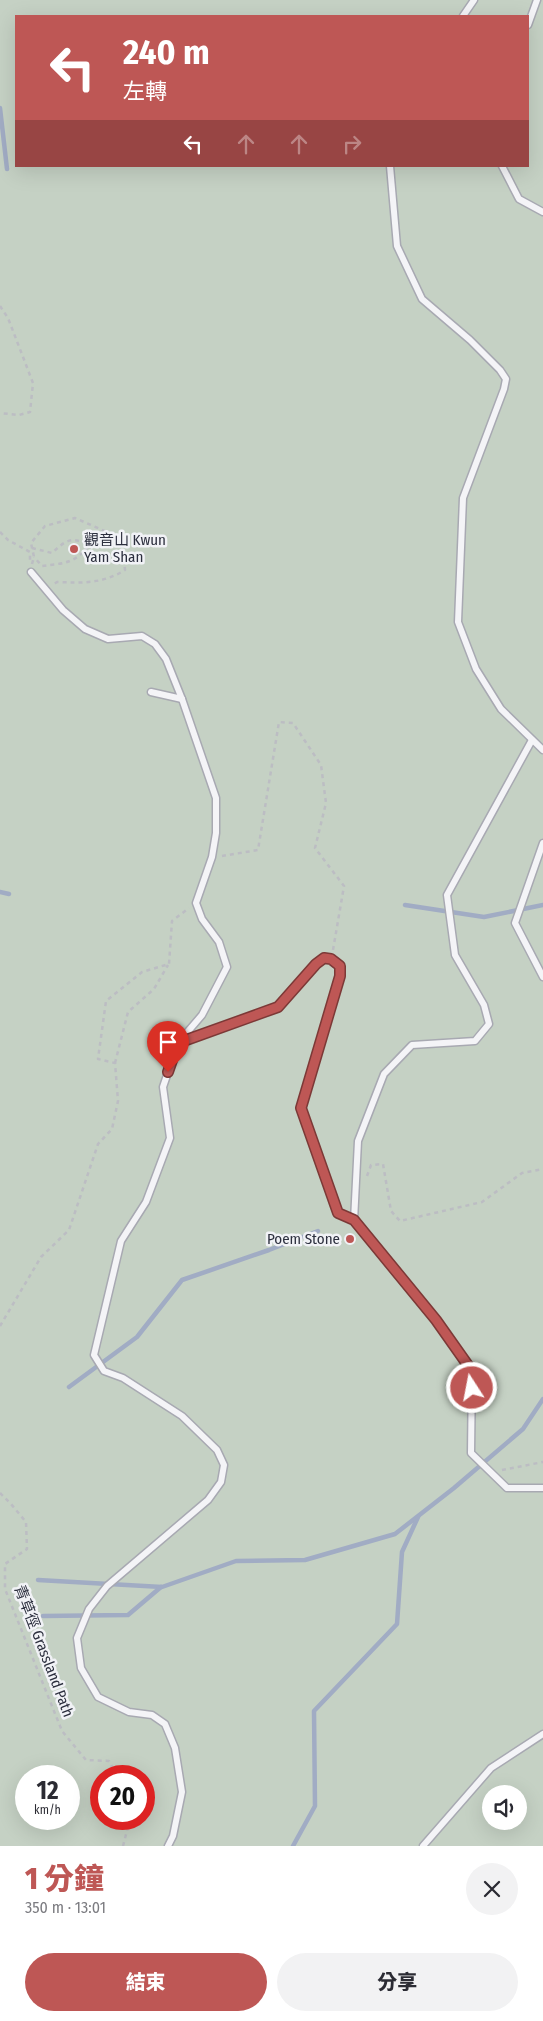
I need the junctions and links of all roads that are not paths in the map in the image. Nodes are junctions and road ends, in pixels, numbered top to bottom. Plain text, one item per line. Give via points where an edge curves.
1 (474, 0) edge
2 (537, 0) edge
3 (464, 15) edge
4 (529, 21) edge
5 (390, 167) edge
6 (503, 167) edge
7 (543, 212) edge
8 (31, 572) road end
9 (151, 692) dead end
10 (182, 699) junction
11 (532, 740) junction
12 (543, 750) edge
13 (543, 843) edge
14 (543, 977) edge
15 (178, 1043) junction
16 (354, 1220) junction
17 (543, 1488) edge
18 (543, 1734) edge
19 (168, 1846) edge
20 (422, 1846) edge

1 - 3 lane
2 - 4 lane
5 - 11 lane via 397,246 422,299 470,340 506,379 463,498 458,622 476,669 501,709
6 - 7 lane via 519,199
8 - 10 lane via 63,610 85,628 108,639 142,636 155,644 166,659
9 - 10 lane
10 - 15 lane via 216,798 212,858 196,902 202,919 219,942 227,967 202,1015
11 - 12 lane
11 - 16 lane via 447,895 455,955 484,1005 488,1024 475,1041 412,1045 384,1074 358,1141
13 - 14 lane via 514,923
15 - 16 lane via 278,1007 324,958 340,966 340,976 301,1108 338,1213
15 - 19 lane via 163,1087 170,1138 146,1202 121,1241 94,1354 104,1371 123,1378 182,1416 217,1450 224,1465 221,1482 208,1500 107,1586 89,1609 77,1638 82,1668 98,1697 129,1712 152,1715 164,1724 175,1748 182,1792
16 - 17 lane via 436,1320 472,1371 471,1453 507,1488
18 - 20 lane via 491,1768

